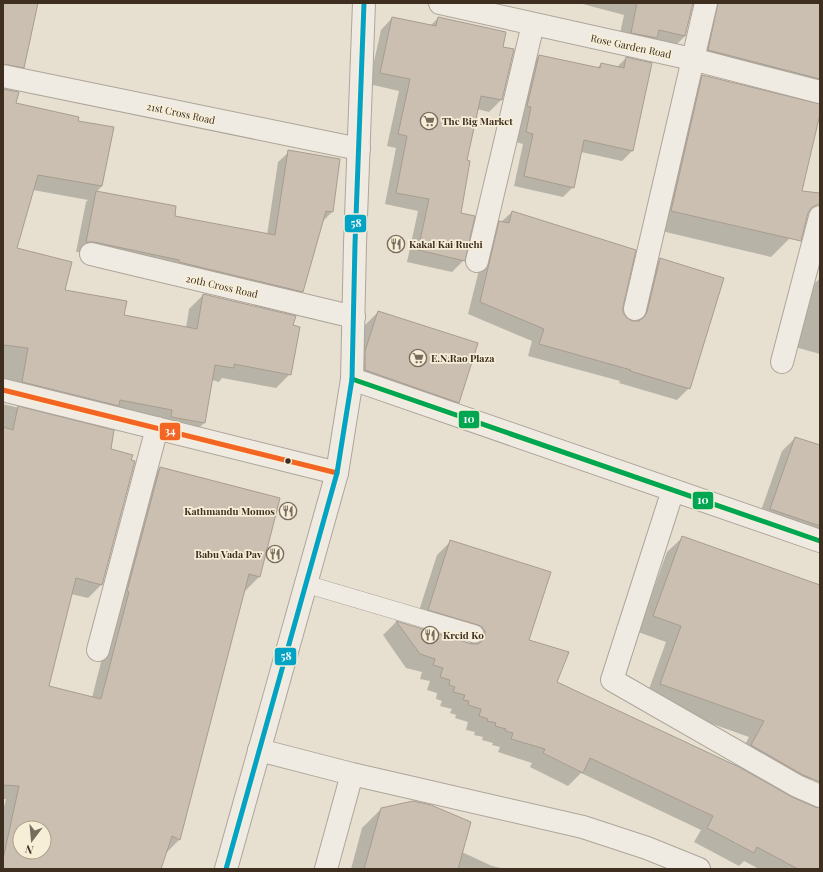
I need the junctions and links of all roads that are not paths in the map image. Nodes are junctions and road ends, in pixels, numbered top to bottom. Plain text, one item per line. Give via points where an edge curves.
1 (364, 3) edge
2 (440, 3) edge
3 (706, 3) edge
4 (533, 24) junction
5 (692, 59) junction
6 (3, 76) edge
7 (820, 92) edge
8 (359, 149) junction
9 (820, 217) edge
10 (91, 254) dead end
11 (477, 261) dead end
12 (635, 309) dead end
13 (354, 317) junction
14 (782, 362) dead end
15 (352, 379) junction
16 (3, 390) edge
17 (157, 428) junction
18 (337, 473) junction
19 (673, 490) junction
20 (820, 541) edge
21 (306, 584) junction
22 (475, 634) dead end
23 (98, 650) dead end
24 (259, 750) junction
25 (352, 774) junction
26 (820, 796) edge
27 (226, 869) edge
28 (326, 869) edge
29 (699, 869) edge

1 - 8 street
2 - 4 street, Rose Garden Road
3 - 5 street
4 - 5 street, Rose Garden Road
4 - 11 street
5 - 7 street, Rose Garden Road
5 - 12 street
6 - 8 street, 21st Cross Road
8 - 13 street
9 - 14 street
10 - 13 street, 20th Cross Road
13 - 15 street
15 - 18 street
15 - 19 street
16 - 17 street
17 - 18 street
17 - 23 street
18 - 21 street
19 - 20 street
19 - 26 street via 612,680 797,786
21 - 22 lane
21 - 24 street
24 - 25 street
24 - 27 street
25 - 28 street
25 - 29 street via 583,827 647,848

